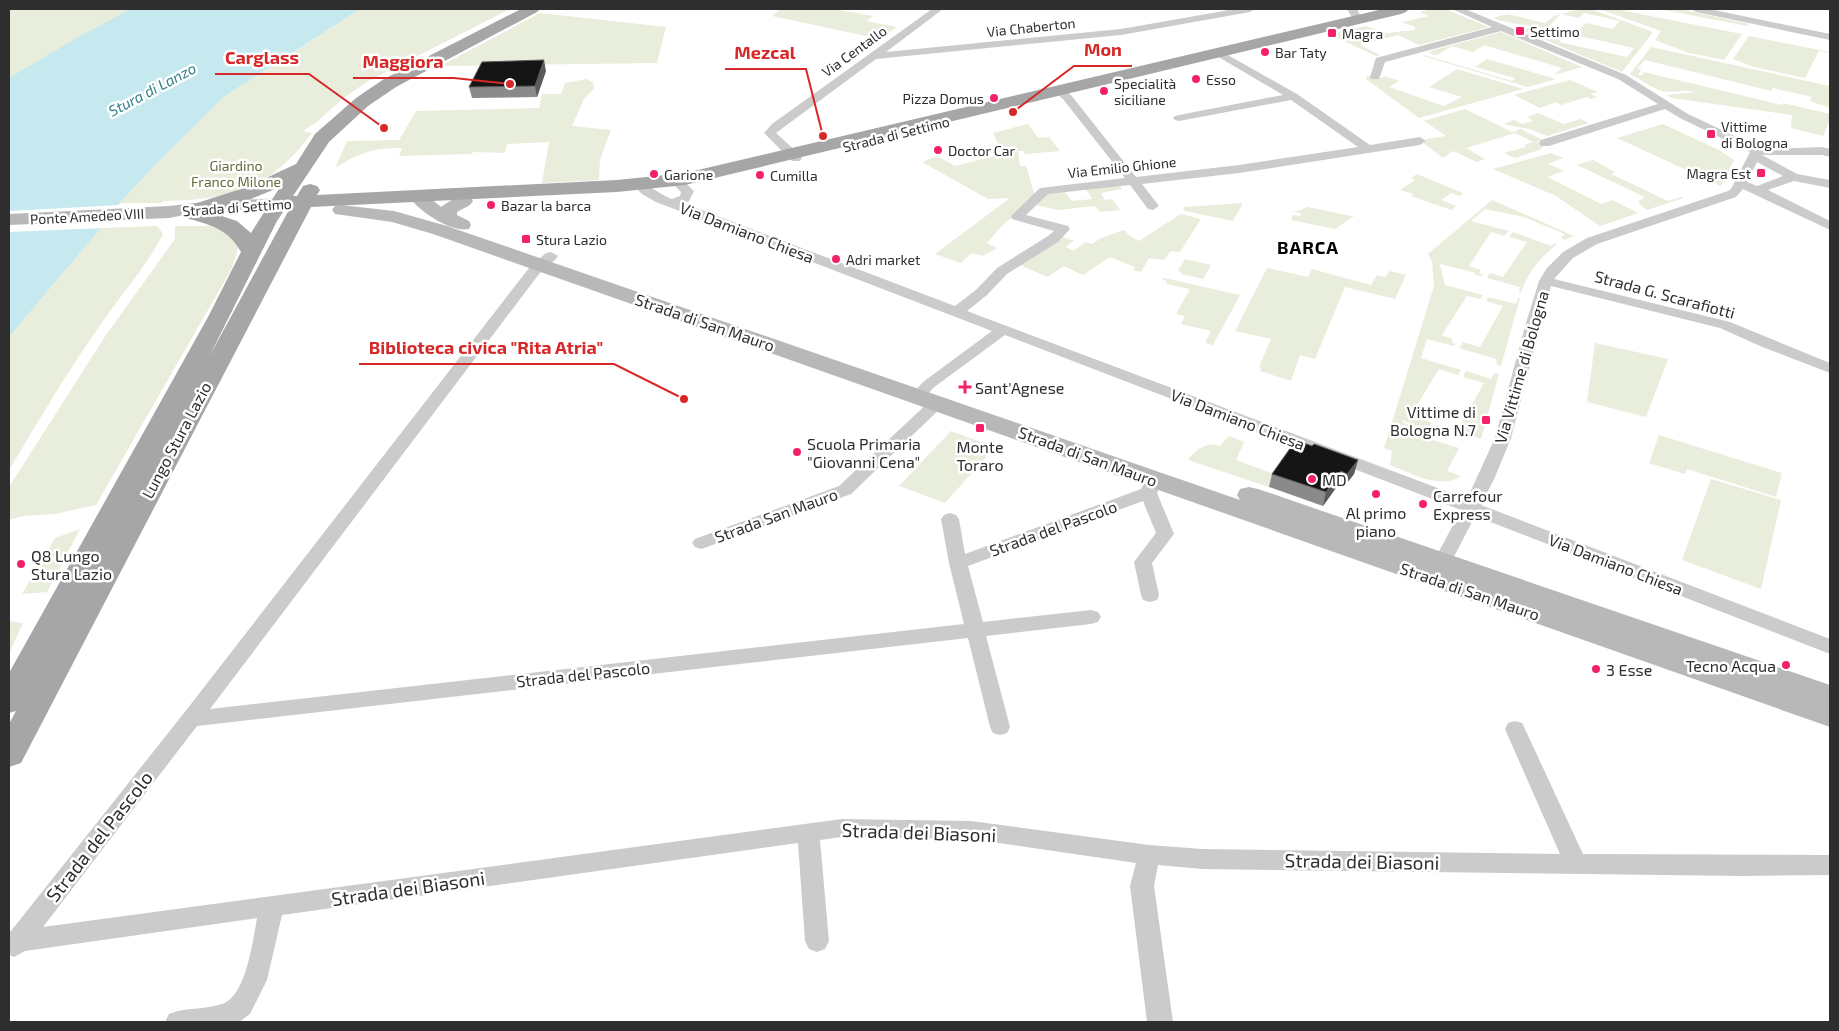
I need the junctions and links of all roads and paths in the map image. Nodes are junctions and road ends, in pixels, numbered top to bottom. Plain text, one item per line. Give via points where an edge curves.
1 (532, 9) edge
2 (938, 9) edge
3 (1250, 9) edge
4 (1401, 9) edge
5 (1457, 9) edge
6 (1696, 9) edge
7 (1354, 14) edge
8 (1503, 28) junction
9 (1830, 37) edge
10 (1218, 54) junction
11 (874, 56) junction
12 (1374, 77) dead end
13 (1060, 92) junction
14 (1293, 96) junction
15 (1667, 106) junction
16 (1179, 118) dead end
17 (338, 124) junction
18 (1420, 141) dead end
19 (1545, 143) dead end
20 (1368, 149) junction
21 (1756, 153) junction
22 (1830, 153) edge
23 (794, 156) junction
24 (305, 164) junction
25 (1793, 178) junction
26 (1133, 181) junction
27 (680, 183) junction
28 (1739, 184) junction
29 (1830, 184) edge
30 (642, 188) junction
31 (1757, 190) junction
32 (422, 201) junction
33 (464, 201) junction
34 (672, 203) junction
35 (1153, 206) dead end
36 (288, 208) junction
37 (342, 210) junction
38 (168, 212) joint
39 (199, 212) junction
40 (448, 219) junction
41 (9, 220) edge
42 (1830, 226) edge
43 (252, 252) junction
44 (545, 260) junction
45 (1546, 281) junction
46 (957, 311) junction
47 (1004, 329) junction
48 (1830, 368) edge
49 (928, 395) junction
50 (1151, 487) junction
51 (1470, 507) junction
52 (950, 519) dead end
53 (701, 543) dead end
54 (958, 563) junction
55 (1438, 570) junction
56 (1150, 595) dead end
57 (1091, 617) dead end
58 (975, 630) junction
59 (1830, 647) edge
60 (1830, 696) edge
61 (9, 701) edge
62 (1830, 716) edge
63 (191, 719) junction
64 (1000, 727) dead end
65 (1515, 729) dead end
66 (9, 754) edge
67 (808, 833) junction
68 (1149, 855) junction
69 (1576, 864) junction
70 (1830, 865) edge
71 (272, 906) junction
72 (818, 941) dead end
73 (12, 946) edge
74 (178, 1022) edge
75 (1160, 1022) edge

1 - 17 main road, Lungo Stura Lazio via 397,79 362,102
2 - 11 street, Via Centallo
3 - 11 street, Via Chaberton via 1120,32
4 - 7 main road, Strada di Settimo
5 - 8 street
6 - 9 street
7 - 10 main road, Strada di Settimo via 1266,44
8 - 12 street via 1380,60
8 - 15 street via 1631,81
10 - 13 main road, Strada di Settimo
10 - 14 street
11 - 23 street, Via Centallo via 770,133
13 - 23 main road, Strada di Settimo
13 - 26 street
14 - 16 street
14 - 20 street
15 - 19 street
15 - 21 street
17 - 24 main road, Lungo Stura Lazio via 322,138
17 - 36 main road, Lungo Stura Lazio via 328,148
18 - 20 street, Via Emilio Ghione
20 - 26 street, Via Emilio Ghione
21 - 22 street
21 - 25 street
21 - 28 street, Via Vittime di Bologna
23 - 27 main road, Strada di Settimo
24 - 36 main road, Lungo Stura Lazio
24 - 39 main road via 257,192
25 - 29 street
25 - 31 street
26 - 35 street
26 - 46 street, Via Emilio Ghione via 1044,191 1018,216 1063,229 1053,239 1002,271
27 - 30 main road, Strada di Settimo
27 - 34 street, Via Damiano Chiesa via 688,191 685,198
28 - 31 street
28 - 45 street, Via Vittime di Bologna via 1732,194 1578,248 1552,271
30 - 32 main road, Strada di Settimo
30 - 33 main road, Strada di Settimo
30 - 34 street, Via Damiano Chiesa
31 - 42 street
32 - 33 main road, Strada di Settimo
32 - 36 main road
32 - 37 main road
32 - 40 main road, Strada di San Mauro
33 - 40 main road via 448,210
34 - 46 street, Via Damiano Chiesa
36 - 37 main road
36 - 39 main road, Strada di Settimo
36 - 43 main road, Lungo Stura Lazio
36 - 66 main road, Lungo Stura Lazio via 286,232
37 - 44 main road, Strada di San Mauro via 394,217
38 - 39 main road, Strada di Settimo
38 - 41 main road, Ponte Amedeo VIII
39 - 43 main road via 240,232
40 - 44 main road, Strada di San Mauro
43 - 61 main road, Lungo Stura Lazio
44 - 49 main road, Strada di San Mauro
44 - 63 street, Strada del Pascolo
45 - 48 street, Strada G. Scarafiotti via 1690,312
45 - 51 street, Via Vittime di Bologna via 1503,438
46 - 47 street, Via Damiano Chiesa
47 - 49 street, Strada San Mauro
47 - 51 street, Via Damiano Chiesa
49 - 50 main road, Strada di San Mauro
49 - 53 street, Strada San Mauro via 845,490
49 - 55 main road, Strada di San Mauro
50 - 54 street, Strada del Pascolo
50 - 55 main road, Strada di San Mauro
50 - 56 street via 1165,534 1143,562
51 - 55 street, Via Vittime di Bologna
51 - 59 street, Via Damiano Chiesa
52 - 54 street
54 - 58 street
55 - 60 main road, Strada di San Mauro
55 - 62 main road, Strada di San Mauro
57 - 58 street, Strada del Pascolo
58 - 63 street, Strada del Pascolo
58 - 64 street
63 - 73 street, Strada del Pascolo
65 - 69 street
67 - 68 street, Strada dei Biasoni via 842,828 971,830
67 - 71 street, Strada dei Biasoni
67 - 72 street
68 - 69 street, Strada dei Biasoni via 1202,859
68 - 75 street via 1142,886
69 - 70 street, Strada dei Biasoni
71 - 73 street, Strada dei Biasoni
71 - 74 street via 253,987 244,1003 231,1014

